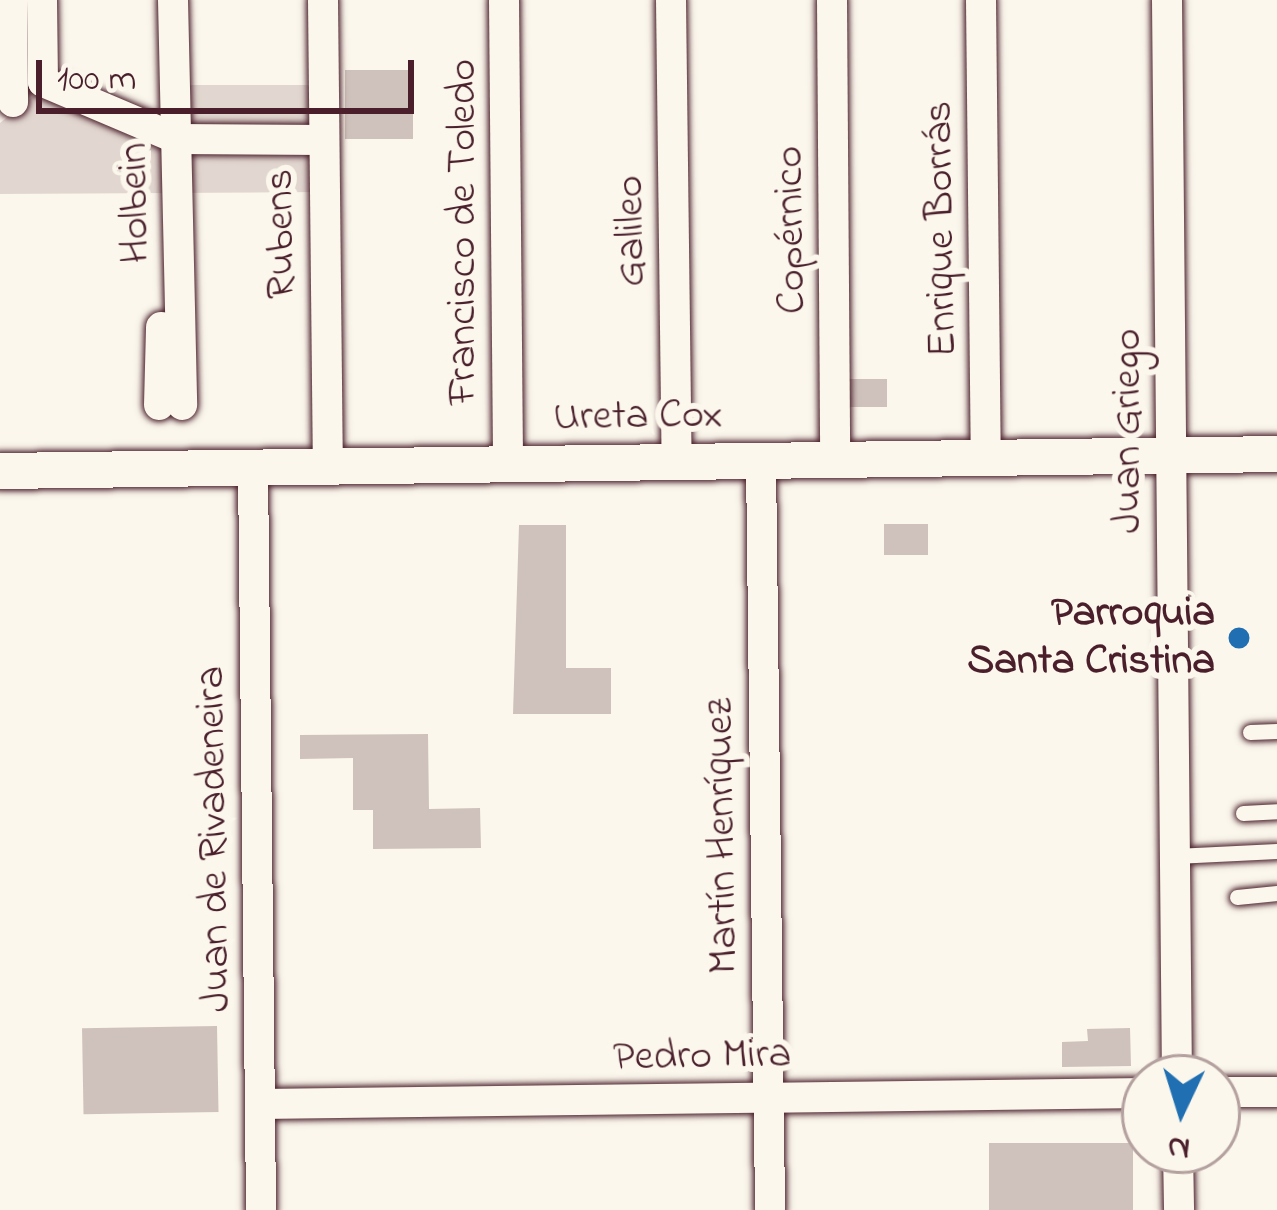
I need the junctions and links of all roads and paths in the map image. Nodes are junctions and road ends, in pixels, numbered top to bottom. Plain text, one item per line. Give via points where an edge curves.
1 (12, 0) edge
2 (42, 0) edge
3 (173, 0) edge
4 (323, 0) edge
5 (343, 0) edge
6 (504, 0) edge
7 (671, 0) edge
8 (832, 0) edge
9 (982, 0) edge
10 (998, 0) edge
11 (1167, 0) edge
12 (43, 82) junction
13 (7, 107) edge
14 (171, 138) junction
15 (323, 140) junction
16 (171, 405) dead end
17 (1171, 454) junction
18 (1277, 454) edge
19 (994, 457) junction
20 (836, 459) junction
21 (761, 460) junction
22 (676, 461) junction
23 (508, 464) junction
24 (338, 466) junction
25 (254, 467) junction
26 (0, 471) edge
27 (1277, 731) edge
28 (1250, 732) dead end
29 (1277, 811) edge
30 (1243, 812) dead end
31 (1277, 851) edge
32 (1175, 856) junction
33 (1277, 892) edge
34 (1237, 897) dead end
35 (1178, 1054) edge
36 (1277, 1091) edge
37 (1241, 1092) edge
38 (1121, 1093) edge
39 (769, 1098) junction
40 (260, 1104) junction
41 (1178, 1174) edge
42 (261, 1210) edge
43 (770, 1210) edge
44 (1179, 1210) edge

1 - 13 street
2 - 12 street
3 - 14 street, Holbein
4 - 15 street, Rubens
5 - 24 street, Rubens
6 - 23 street, Francisco de Toledo
7 - 22 street, Galileo
8 - 20 street, Copérnico
9 - 19 street, Enrique Borrás
10 - 19 street, Enrique Borrás
11 - 17 street, Juan Griego
12 - 13 street
12 - 14 street
14 - 15 street
14 - 16 street, Holbein
15 - 24 street, Rubens
17 - 18 street, Ureta Cox
17 - 19 street, Ureta Cox
17 - 32 street, Juan Griego
19 - 20 street, Ureta Cox
20 - 21 street, Ureta Cox
21 - 22 street, Ureta Cox
21 - 39 street, Martín Henríquez
22 - 23 street, Ureta Cox
23 - 24 street, Ureta Cox
24 - 25 street, Ureta Cox
25 - 26 street, Ureta Cox
25 - 40 street, Juan de Rivadeneira
27 - 28 lane
29 - 30 lane
31 - 32 lane
32 - 35 street, Juan Griego
33 - 34 lane
36 - 37 street
38 - 39 street, Pedro Mira
39 - 40 street, Pedro Mira
39 - 43 street, Martín Henríquez
40 - 42 street, Juan de Rivadeneira
41 - 44 street

